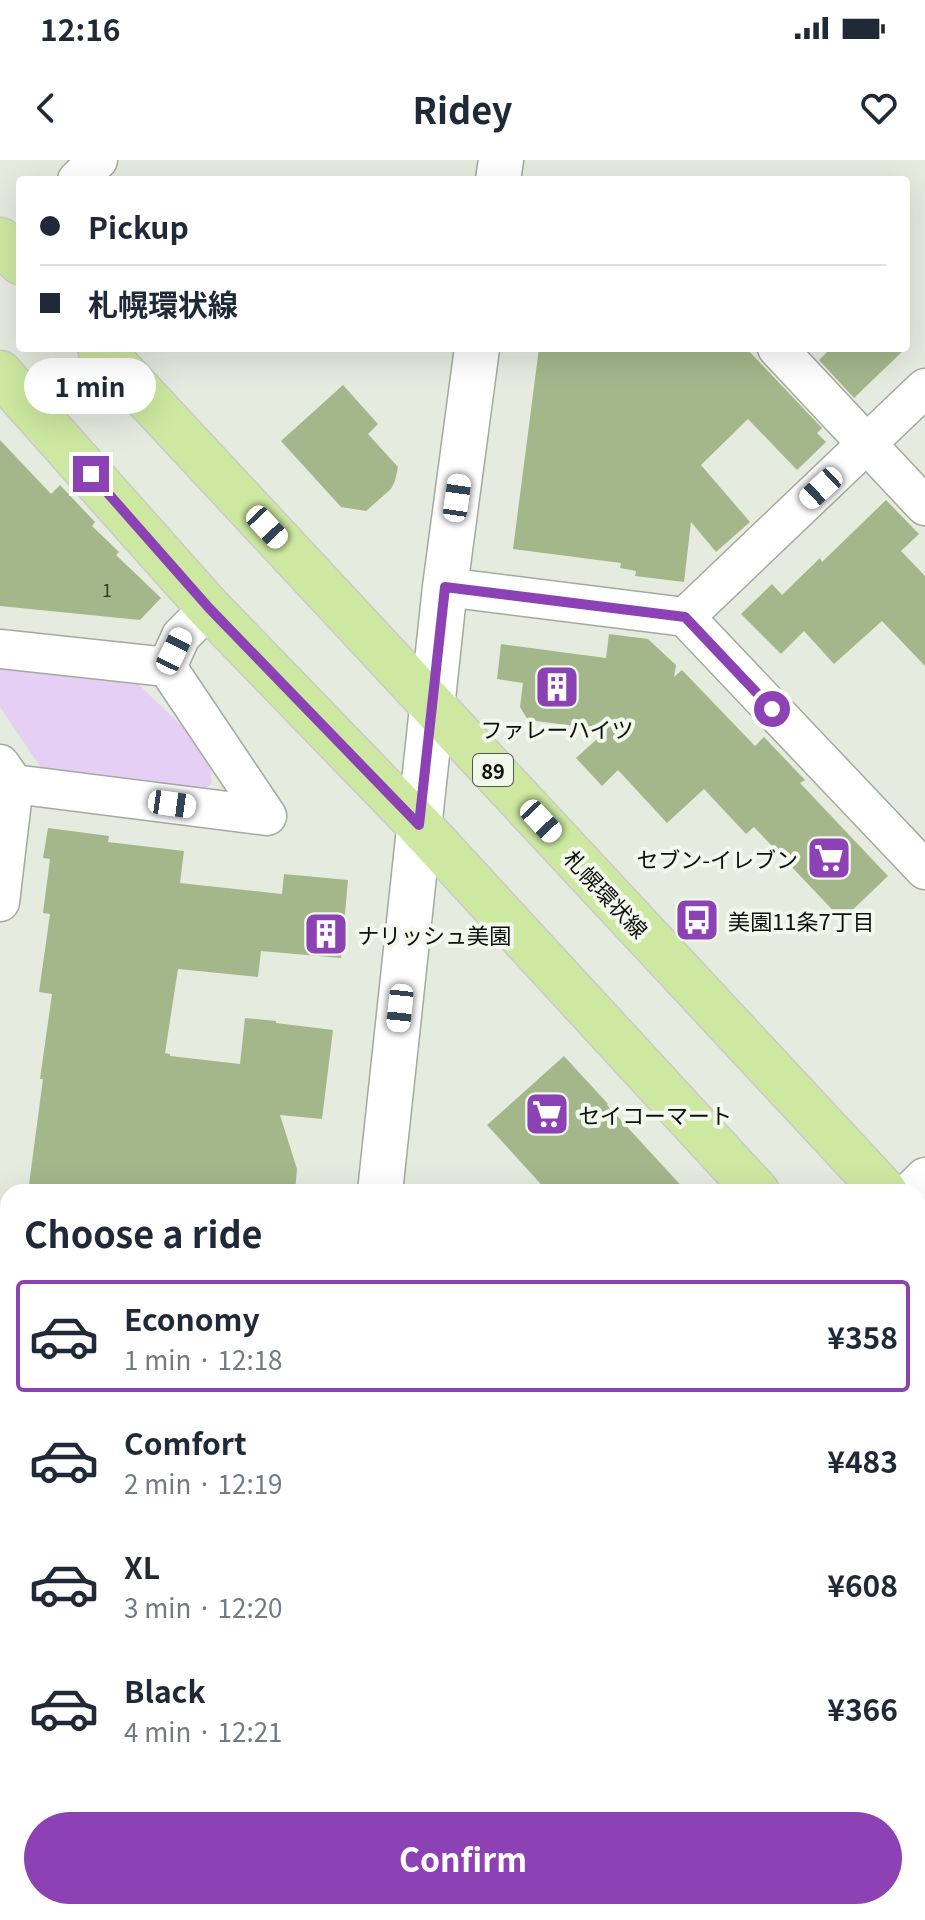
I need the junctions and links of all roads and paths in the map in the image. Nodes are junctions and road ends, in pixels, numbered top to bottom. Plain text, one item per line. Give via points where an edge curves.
1 (98, 160) edge
2 (81, 176) edge
3 (104, 352) edge
4 (476, 352) edge
5 (781, 352) edge
6 (0, 373) edge
7 (925, 388) edge
8 (866, 445) junction
9 (925, 506) edge
10 (445, 587) junction
11 (209, 608) junction
12 (685, 617) junction
13 (0, 649) edge
14 (167, 667) junction
15 (433, 705) junction
16 (5, 777) edge
17 (419, 825) junction
18 (925, 870) edge
19 (0, 902) edge
20 (381, 1184) edge
21 (750, 1184) edge
22 (878, 1184) edge

1 - 2 street
3 - 15 main road, 札幌環状線 / 89
4 - 10 street
5 - 8 street
6 - 11 main road
7 - 8 street
8 - 9 street
8 - 12 street
10 - 12 street
10 - 15 street
11 - 14 street via 181,636
11 - 17 main road
12 - 18 street
13 - 14 street
14 - 16 street via 267,816
15 - 17 street
15 - 22 main road, 札幌環状線 / 89
16 - 19 street
17 - 20 street
17 - 21 main road

